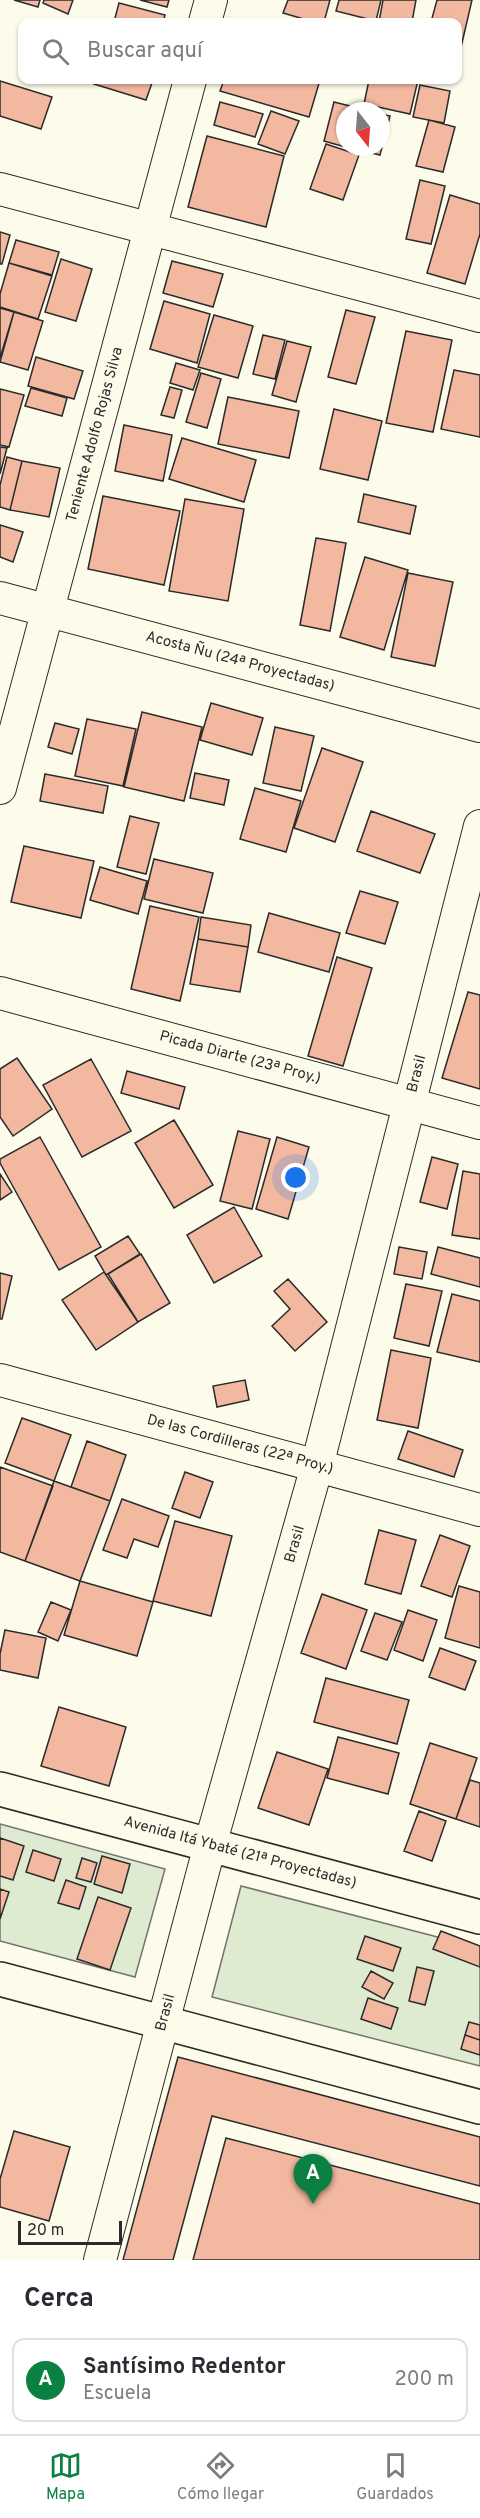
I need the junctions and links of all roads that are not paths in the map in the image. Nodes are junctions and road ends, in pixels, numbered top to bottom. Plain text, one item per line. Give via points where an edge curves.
1 (211, 0) edge
2 (206, 18) edge
3 (189, 84) edge
4 (0, 189) edge
5 (150, 229) junction
6 (480, 316) edge
7 (0, 598) edge
8 (48, 611) junction
9 (480, 726) edge
10 (0, 788) edge
11 (480, 826) edge
12 (0, 993) edge
13 (411, 1104) junction
14 (480, 1123) edge
15 (0, 1380) edge
16 (317, 1466) junction
17 (480, 1510) edge
18 (0, 1789) edge
19 (210, 1845) junction
20 (480, 1917) edge
21 (0, 1979) edge
22 (165, 2023) junction
23 (480, 2107) edge
24 (100, 2260) edge

1 - 2 street
3 - 5 street, Teniente Adolfo Rojas Silva
4 - 5 street
5 - 6 street
5 - 8 street, Teniente Adolfo Rojas Silva
7 - 8 street, Acosta Ñu (24ª Proyectadas)
8 - 9 street, Acosta Ñu (24ª Proyectadas)
8 - 10 street, Teniente Adolfo Rojas Silva
11 - 13 street, Brasil
12 - 13 street, Picada Diarte (23ª Proy.)
13 - 14 street, Picada Diarte (23ª Proy.)
13 - 16 street, Brasil
15 - 16 street, De las Cordilleras (22ª Proy.)
16 - 17 street, De las Cordilleras (22ª Proy.)
16 - 19 street, Brasil
18 - 19 main road, Avenida Itá Ybaté (21ª Proyectadas)
19 - 20 main road, Avenida Itá Ybaté (21ª Proyectadas)
19 - 22 street, Brasil
21 - 22 main road
22 - 23 main road
22 - 24 street, Brasil

